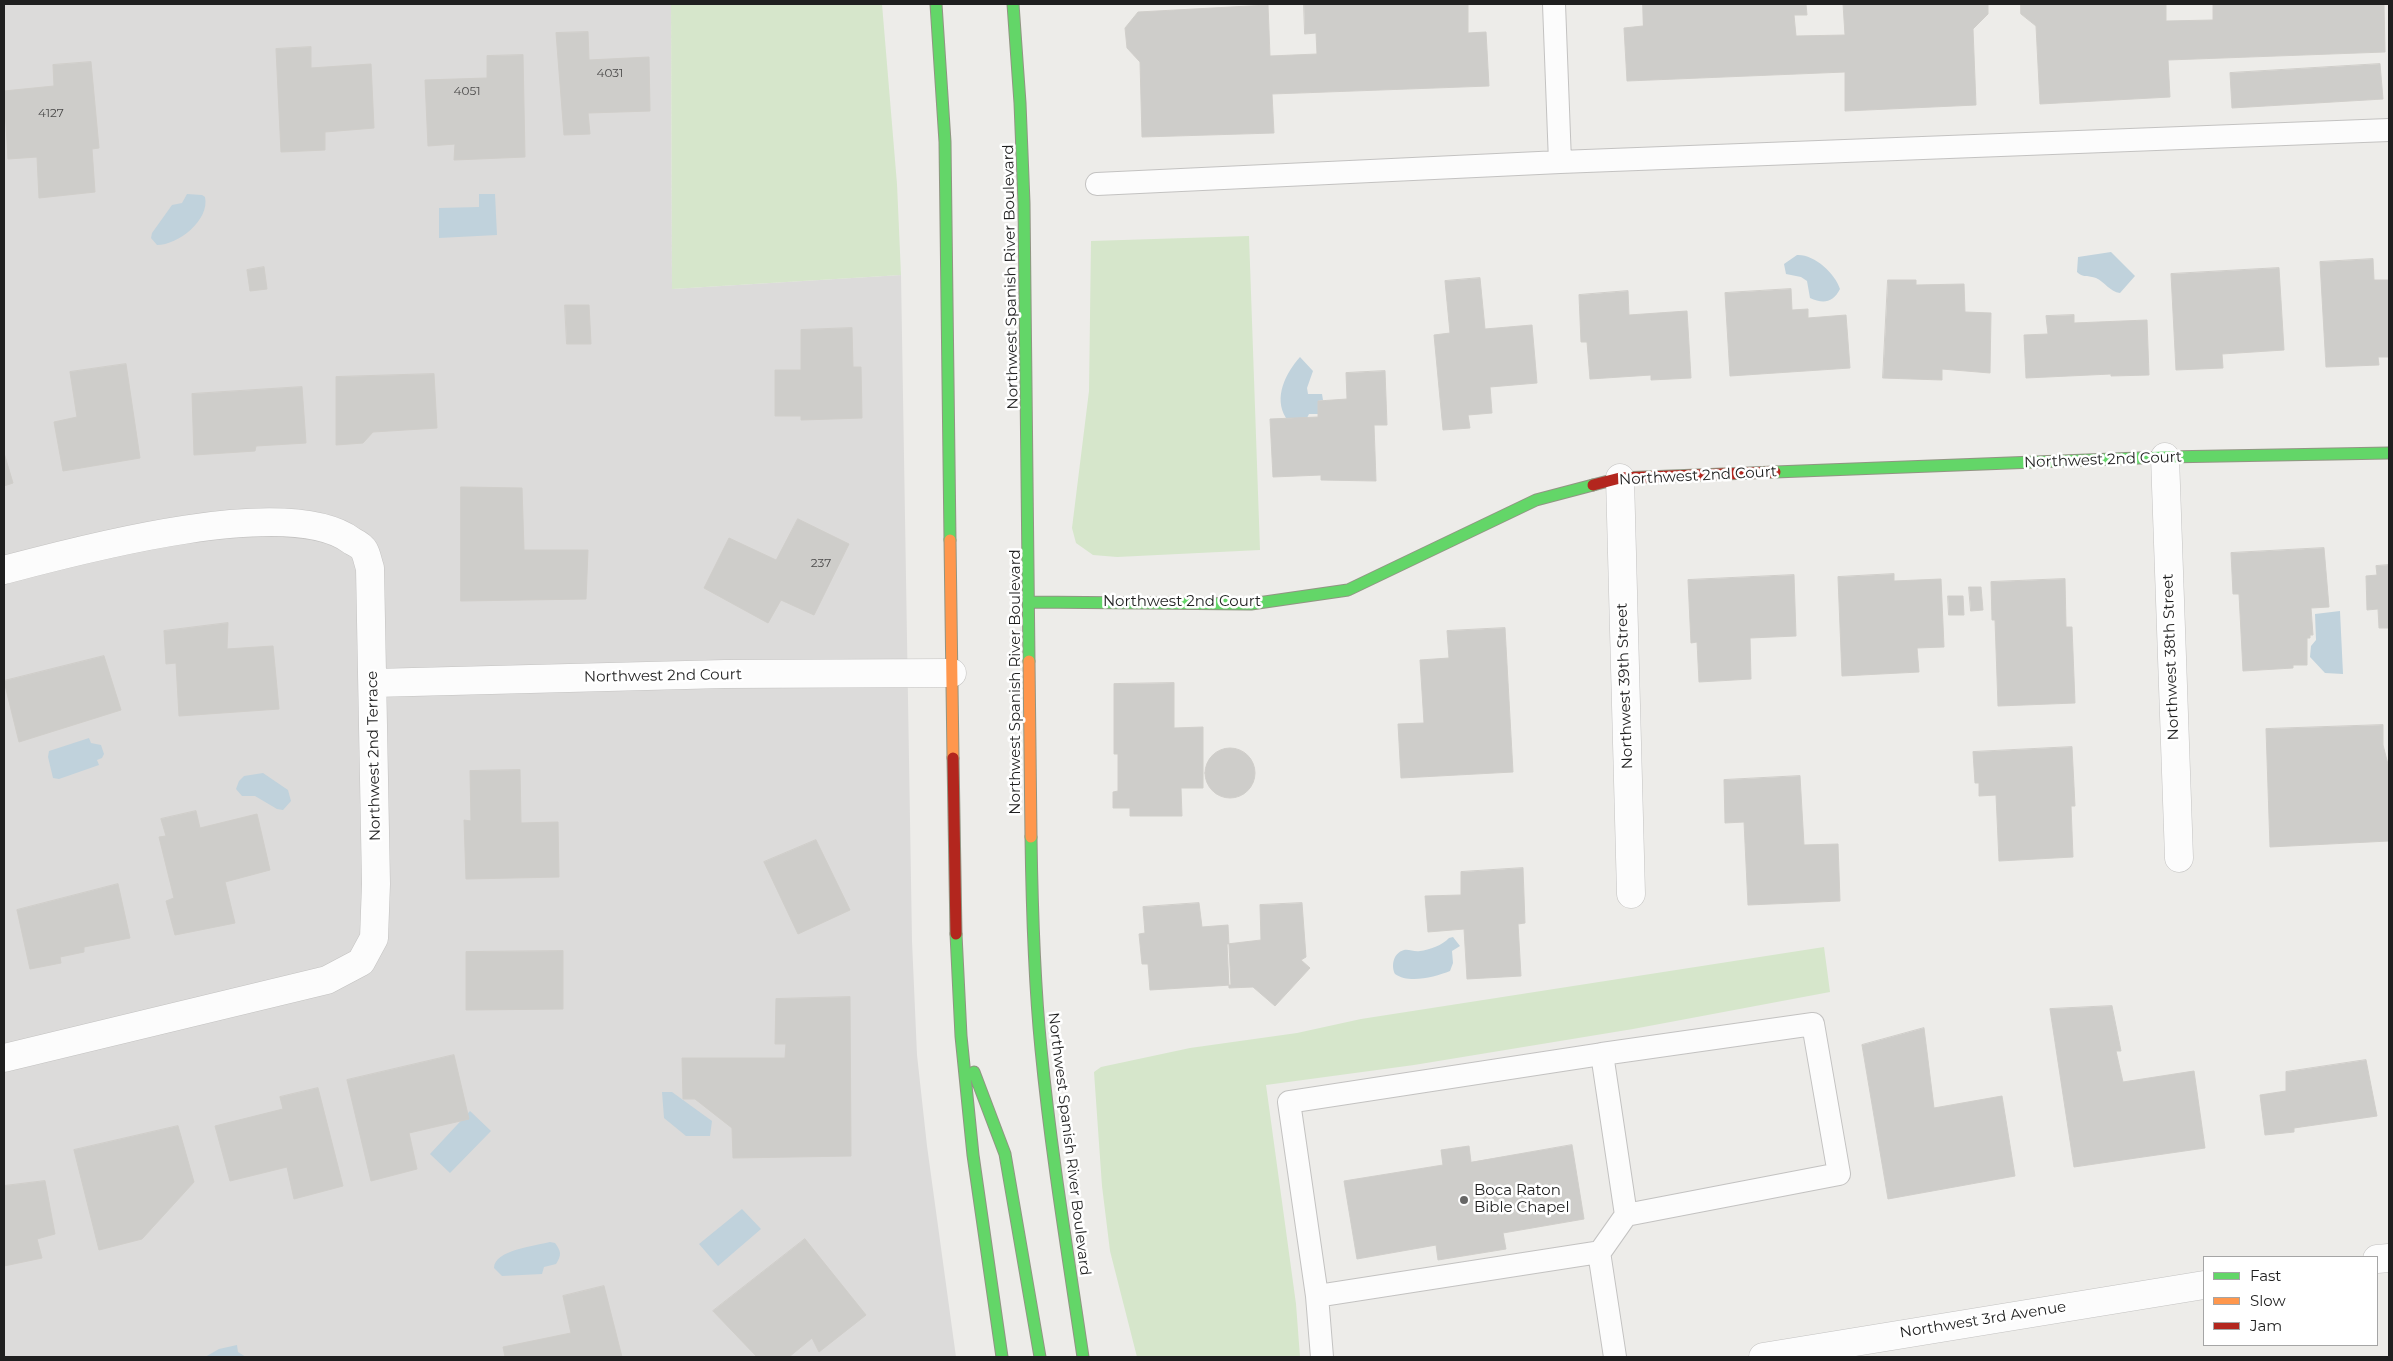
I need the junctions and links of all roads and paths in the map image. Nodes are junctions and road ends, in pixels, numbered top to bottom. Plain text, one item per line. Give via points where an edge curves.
1 (936, 4) edge
2 (1013, 4) edge
3 (1554, 4) edge
4 (2389, 130) edge
5 (1560, 162) junction
6 (1097, 184) dead end
7 (2389, 453) edge
8 (2165, 457) junction
9 (1620, 478) junction
10 (4, 570) edge
11 (1030, 602) junction
12 (952, 673) junction
13 (374, 683) junction
14 (2180, 858) dead end
15 (1631, 894) dead end
16 (960, 1036) junction
17 (1602, 1054) junction
18 (4, 1058) edge
19 (1626, 1215) junction
20 (1599, 1252) junction
21 (2203, 1286) edge
22 (1317, 1296) junction
23 (1002, 1357) edge
24 (1040, 1357) edge
25 (1083, 1357) edge
26 (1322, 1357) edge
27 (1615, 1357) edge
28 (1763, 1357) edge

1 - 12 main road via 945,142
2 - 11 main road, Northwest Spanish River Boulevard via 1023,167
3 - 5 lane
4 - 5 lane
5 - 6 lane
7 - 8 main road, Northwest 2nd Court
8 - 9 main road, Northwest 2nd Court
8 - 14 street, Northwest 38th Street
9 - 11 main road, Northwest 2nd Court via 1536,500 1348,590 1250,604
9 - 15 street, Northwest 39th Street
10 - 13 street, Northwest 2nd Terrace via 172,532 246,521 306,524 343,534 364,549 370,568
11 - 25 main road, Northwest Spanish River Boulevard via 1036,1004 1042,1070
12 - 13 street, Northwest 2nd Court via 725,674
12 - 16 main road
13 - 18 street, Northwest 2nd Terrace via 374,938 361,962 327,980
16 - 23 main road via 973,1155
16 - 24 main road via 1005,1154
17 - 19 lane
17 - 19 lane via 1813,1024 1839,1174
17 - 22 lane via 1290,1102
19 - 20 lane
20 - 22 lane
20 - 27 lane
21 - 28 street, Northwest 3rd Avenue
22 - 26 lane

